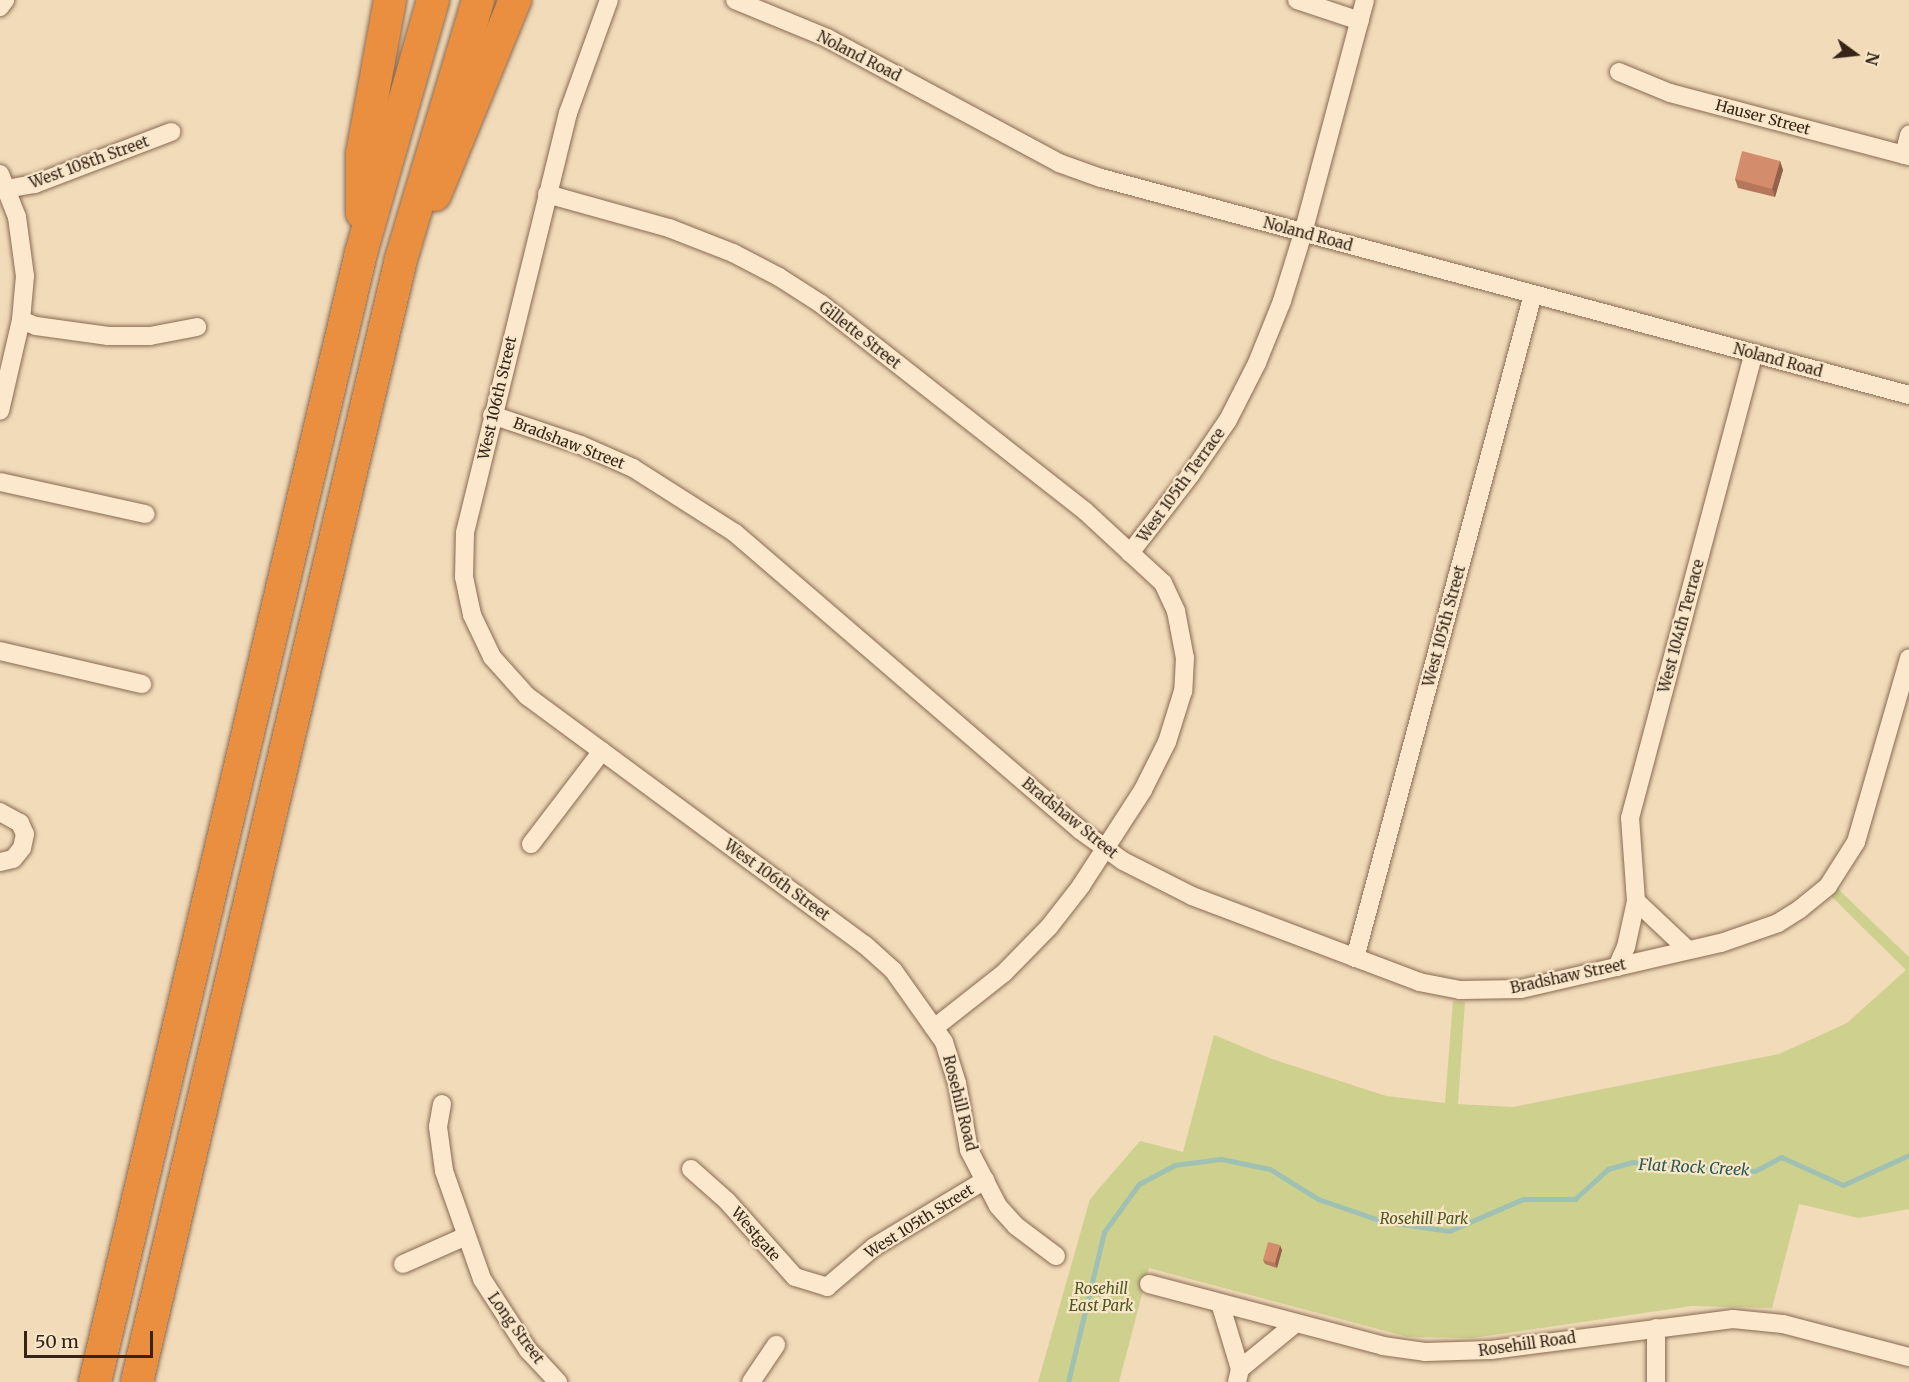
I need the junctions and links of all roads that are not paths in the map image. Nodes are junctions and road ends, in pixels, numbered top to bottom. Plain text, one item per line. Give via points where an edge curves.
1 (5, 0) edge
2 (390, 0) edge
3 (433, 0) edge
4 (478, 0) edge
5 (514, 0) edge
6 (609, 0) edge
7 (735, 0) edge
8 (1297, 0) edge
9 (1365, 0) edge
10 (0, 7) edge
11 (1360, 21) junction
12 (1618, 72) dead end
13 (171, 132) dead end
14 (1909, 135) edge
15 (1906, 155) edge
16 (3, 182) edge
17 (547, 194) junction
18 (1303, 233) junction
19 (362, 252) junction
20 (401, 259) junction
21 (1533, 294) junction
22 (21, 320) junction
23 (197, 327) dead end
24 (1754, 353) junction
25 (1909, 395) edge
26 (0, 411) edge
27 (492, 415) junction
28 (0, 482) edge
29 (146, 514) dead end
30 (1130, 553) junction
31 (0, 651) edge
32 (1909, 658) edge
33 (142, 684) dead end
34 (602, 751) junction
35 (0, 812) edge
36 (531, 844) dead end
37 (1106, 849) junction
38 (0, 862) edge
39 (1636, 901) junction
40 (1688, 950) junction
41 (1355, 958) junction
42 (1617, 967) junction
43 (934, 1028) junction
44 (442, 1104) dead end
45 (691, 1169) dead end
46 (985, 1180) junction
47 (464, 1237) junction
48 (1056, 1256) dead end
49 (403, 1264) dead end
50 (1149, 1284) dead end
51 (827, 1287) joint
52 (1220, 1303) junction
53 (1296, 1323) junction
54 (1656, 1328) junction
55 (776, 1345) dead end
56 (1909, 1357) edge
57 (1239, 1376) edge
58 (95, 1382) edge
59 (137, 1382) edge
60 (558, 1382) edge
61 (751, 1382) edge
62 (1656, 1382) edge

1 - 10 street
2 - 19 highway via 362,154
3 - 19 highway
4 - 20 highway
5 - 20 highway via 447,172
6 - 17 street, West 106th Street via 568,113
7 - 18 street, Noland Road via 866,58 1059,162 1101,178
8 - 11 street
9 - 11 street, West 105th Terrace
11 - 18 street, West 105th Terrace
12 - 15 street, Hauser Street via 1670,93
13 - 16 street, West 108th Street via 35,184
14 - 15 street
16 - 22 street, West 108th Street via 22,244
17 - 27 street, West 106th Street
17 - 30 street, Gillette Street via 669,228 733,253 779,277 821,304 1085,511
18 - 21 street, Noland Road
18 - 30 street, West 105th Terrace via 1282,301 1228,420
19 - 58 highway
20 - 59 highway
21 - 24 street, Noland Road
21 - 41 street, West 105th Street
22 - 23 street via 36,326 108,336 150,336
22 - 26 street, West 108th Street
24 - 25 street, Noland Road
24 - 39 street, West 104th Terrace via 1630,818
27 - 34 street, West 106th Street via 465,533 464,577 472,615 492,657 514,684
27 - 37 street, Bradshaw Street via 581,445 633,468 735,533
28 - 29 street
30 - 37 street, West 105th Terrace via 1163,583 1176,611 1185,674 1167,742
31 - 33 street
32 - 40 street, Bradshaw Street via 1856,842 1828,886 1800,909 1749,935
34 - 36 street
34 - 43 street, West 106th Street via 865,945 893,970
35 - 38 street via 20,824 25,834 22,848 13,859
37 - 41 street, Bradshaw Street via 1158,881 1192,896
37 - 43 street, West 105th Terrace via 1031,946
39 - 40 street
39 - 42 street, West 104th Terrace via 1626,947
40 - 42 street, Bradshaw Street
41 - 42 street, Bradshaw Street via 1419,982 1479,991 1521,989
43 - 46 street, Rosehill Road via 952,1062 969,1149
44 - 47 street, Long Street via 440,1148
45 - 51 street, Westgate via 727,1201 795,1277
46 - 48 street, Rosehill Road via 998,1206 1016,1226
46 - 51 street, West 105th Street via 874,1247
47 - 49 street
47 - 60 street, Long Street via 500,1311
50 - 52 street, Rosehill Road
52 - 53 street, Rosehill Road
52 - 57 street
53 - 54 street, Rosehill Road via 1383,1346 1466,1353
53 - 57 street
54 - 56 street, Rosehill Road via 1733,1319 1783,1324
54 - 62 street
55 - 61 street

